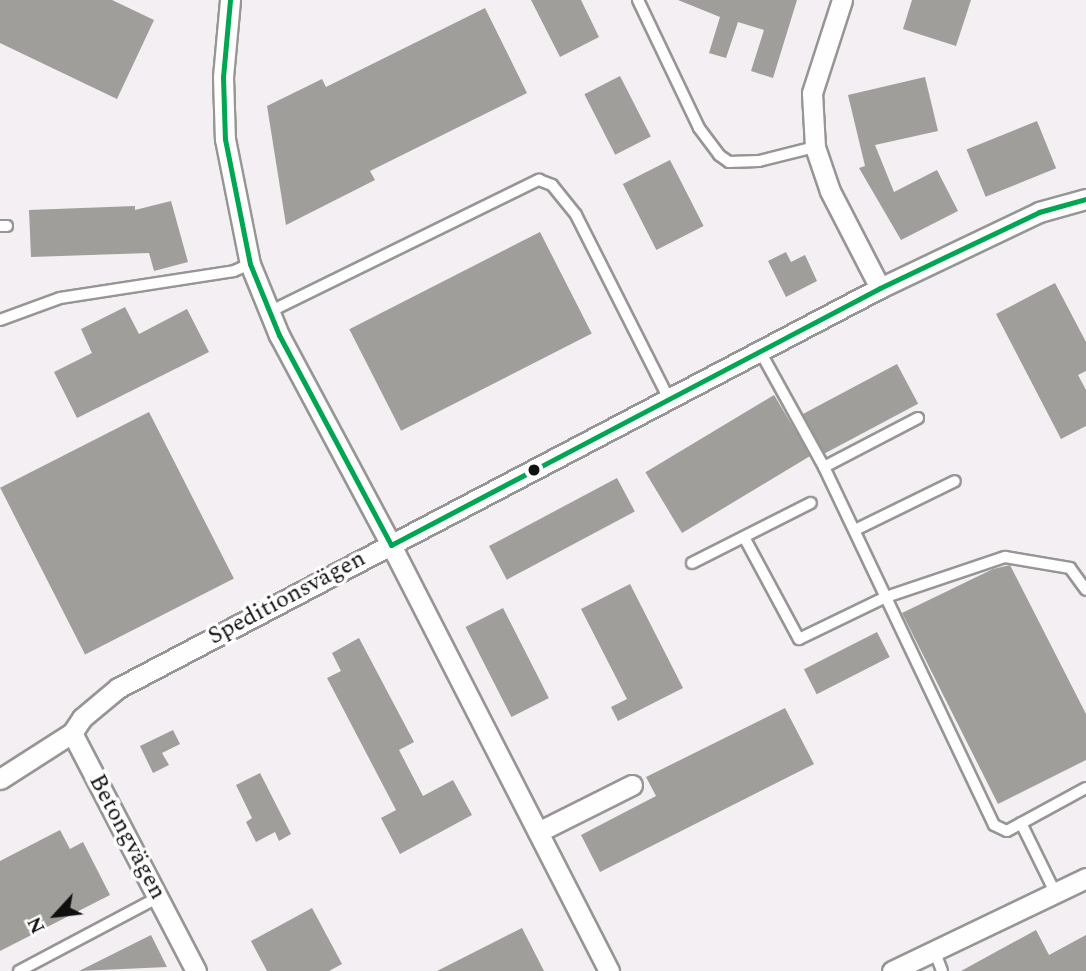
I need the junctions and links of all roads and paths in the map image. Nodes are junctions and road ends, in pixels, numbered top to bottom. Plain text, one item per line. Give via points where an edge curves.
1 (230, 0) edge
2 (638, 0) edge
3 (842, 0) edge
4 (815, 146) junction
5 (1086, 199) edge
6 (250, 264) junction
7 (880, 288) junction
8 (269, 312) junction
9 (0, 320) edge
10 (761, 353) junction
11 (670, 401) junction
12 (918, 418) dead end
13 (824, 467) junction
14 (955, 481) dead end
15 (811, 503) dead end
16 (855, 530) junction
17 (744, 537) junction
18 (391, 545) junction
19 (692, 564) dead end
20 (1086, 590) edge
21 (886, 597) junction
22 (72, 733) junction
23 (0, 779) edge
24 (632, 785) dead end
25 (1086, 788) edge
26 (1021, 823) junction
27 (538, 832) junction
28 (1086, 877) edge
29 (1055, 892) junction
30 (159, 896) junction
31 (934, 950) junction
32 (19, 971) edge
33 (196, 971) edge
34 (609, 971) edge
35 (892, 971) edge
36 (942, 971) edge

1 - 6 street via 223,78 225,139
2 - 4 lane via 699,128 719,155 729,162 759,161
3 - 4 street via 812,93
4 - 7 street via 830,191
5 - 7 street, Speditionsvägen via 1039,212
6 - 8 street
6 - 9 lane via 223,273 60,298
7 - 10 street, Speditionsvägen
8 - 11 lane via 539,180 552,185 576,215
8 - 18 street
10 - 11 street, Speditionsvägen
10 - 13 lane
11 - 18 street, Speditionsvägen
12 - 13 lane
13 - 16 lane
14 - 16 lane
15 - 17 lane
16 - 21 lane
17 - 19 lane
17 - 21 lane via 799,639
18 - 22 street, Speditionsvägen via 118,688
18 - 27 street
20 - 21 lane via 1070,568 1005,556
21 - 26 lane via 994,825 1007,831
22 - 23 street
22 - 30 street, Betongvägen
24 - 27 street
25 - 26 lane
26 - 29 lane
27 - 34 street
28 - 29 street
29 - 31 street
30 - 32 lane
30 - 33 street, Betongvägen
31 - 35 street
31 - 36 lane

